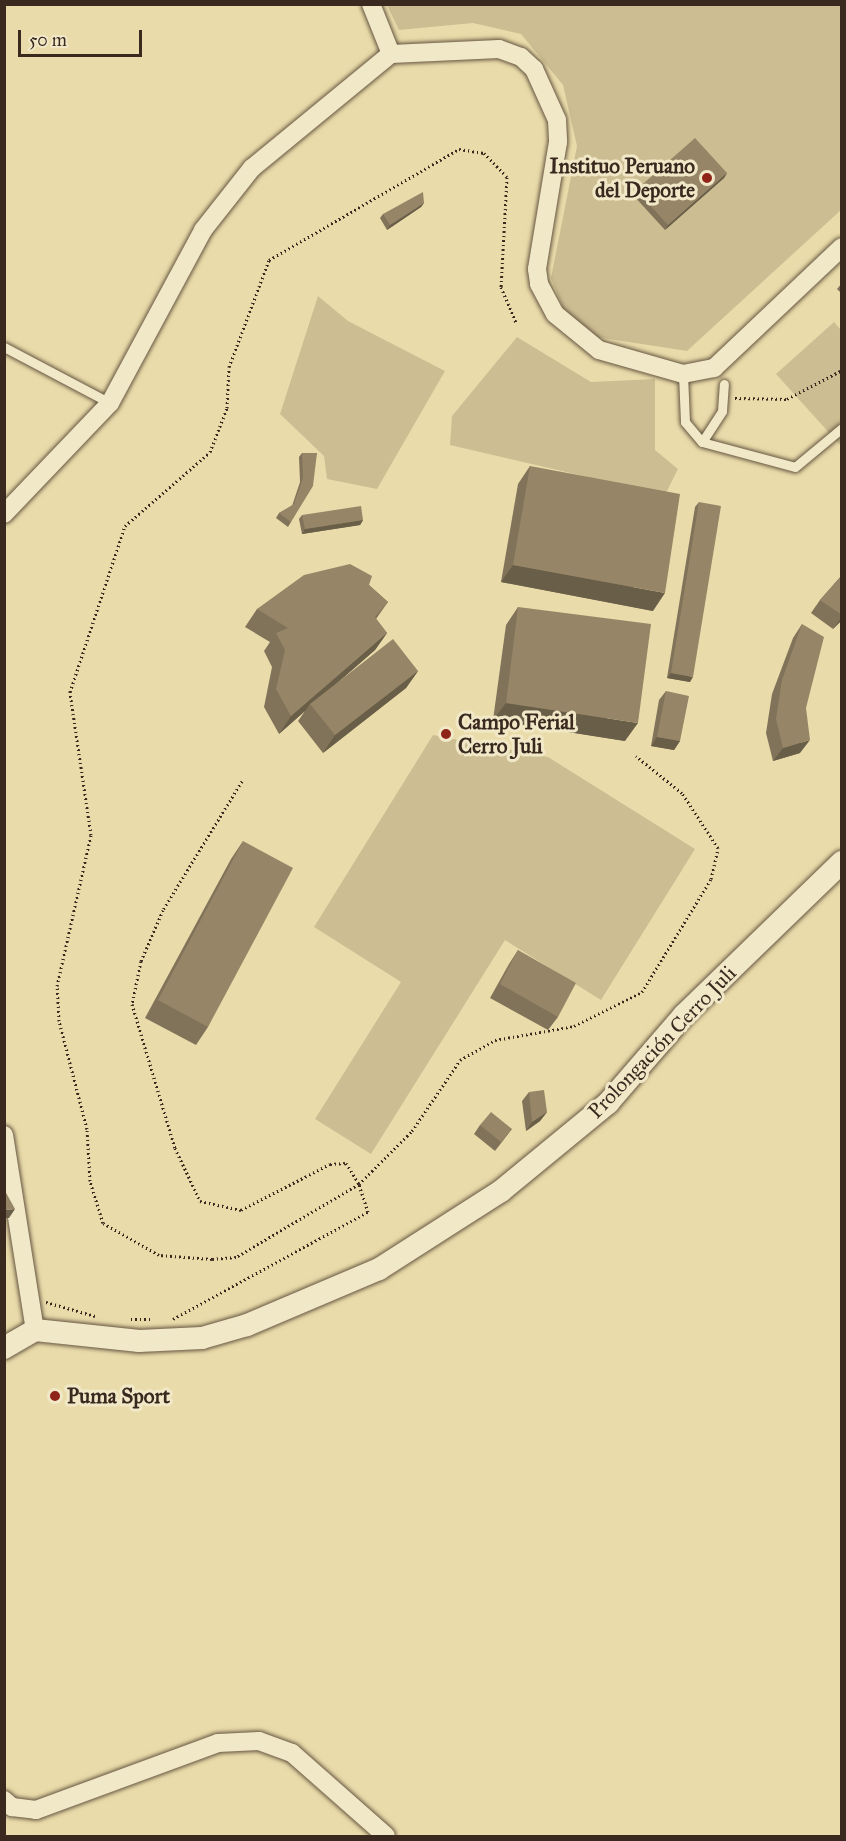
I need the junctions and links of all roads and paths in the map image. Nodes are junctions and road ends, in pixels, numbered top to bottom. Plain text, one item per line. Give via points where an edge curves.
1 (371, 4) edge
2 (391, 54) junction
3 (842, 247) edge
4 (516, 322) dead end
5 (4, 347) edge
6 (842, 370) edge
7 (683, 374) junction
8 (724, 384) dead end
9 (724, 398) junction
10 (110, 403) junction
11 (842, 428) edge
12 (702, 442) junction
13 (4, 514) edge
14 (636, 756) dead end
15 (242, 781) dead end
16 (842, 862) edge
17 (4, 1135) edge
18 (359, 1184) junction
19 (31, 1297) junction
20 (106, 1319) dead end
21 (118, 1319) dead end
22 (35, 1330) junction
23 (4, 1348) edge
24 (4, 1800) edge
25 (386, 1836) edge

1 - 2 street
2 - 7 street via 499,49 521,57 534,69 557,120 537,269 549,304 576,336 599,350
2 - 10 street via 252,168 181,266
3 - 7 street via 732,354 714,368
4 - 18 path via 501,287 507,177 484,153 459,149 269,260 229,367 227,408 210,452 125,526 70,692 91,835 57,986 59,1021 87,1129 90,1181 103,1223 159,1255 236,1257
5 - 10 lane
6 - 9 path via 787,399
7 - 12 lane via 685,422
8 - 9 lane
9 - 12 lane
10 - 13 street
11 - 12 lane via 795,467
14 - 18 path via 682,793 718,848 711,879 642,992 574,1026 495,1040 460,1060 412,1131
15 - 18 path via 163,910 141,961 132,1004 150,1073 175,1148 200,1201 241,1209 330,1164 346,1163
16 - 22 street, Prolongación Cerro Juli via 684,1015 608,1103 501,1191 379,1269 247,1325 202,1338 139,1341
17 - 19 street
18 - 21 path via 368,1212 307,1248 174,1319
19 - 20 path
19 - 22 street
22 - 23 street
24 - 25 street via 12,1807 36,1810 218,1743 259,1741 292,1753

